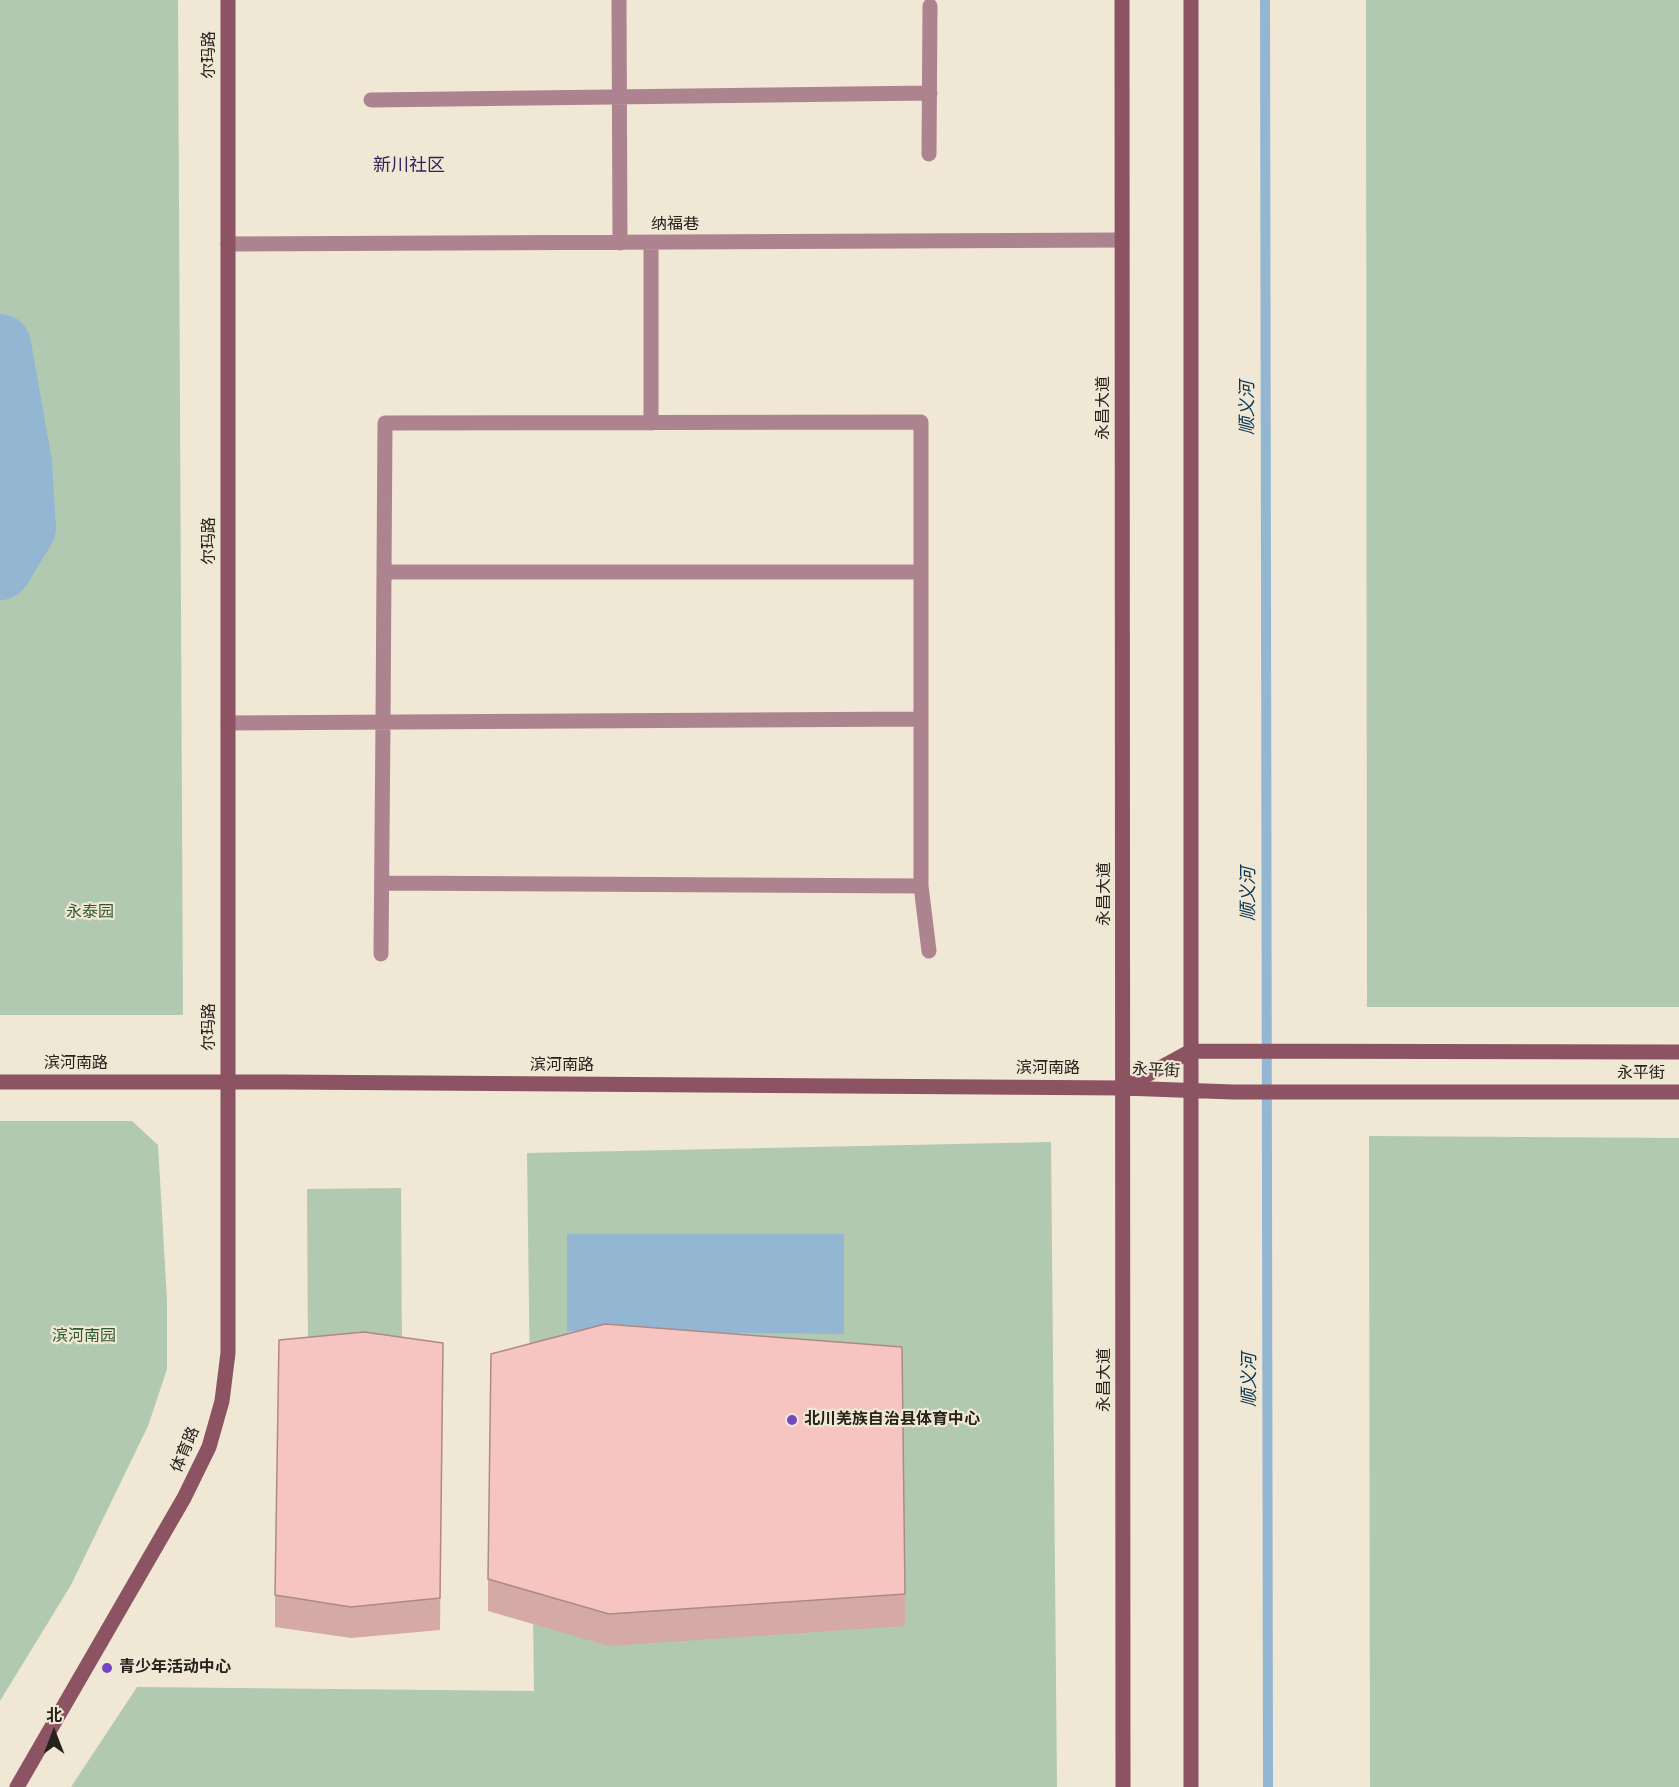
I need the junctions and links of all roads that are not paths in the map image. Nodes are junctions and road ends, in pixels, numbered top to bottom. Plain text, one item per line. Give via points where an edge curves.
1 (228, 0) edge
2 (619, 0) edge
3 (1122, 0) edge
4 (1191, 0) edge
5 (930, 6) dead end
6 (930, 93) junction
7 (620, 97) junction
8 (371, 100) dead end
9 (929, 154) dead end
10 (1122, 240) junction
11 (620, 243) junction
12 (651, 243) junction
13 (228, 244) junction
14 (651, 423) junction
15 (384, 572) junction
16 (921, 572) junction
17 (921, 719) junction
18 (383, 722) junction
19 (228, 723) junction
20 (382, 883) junction
21 (921, 886) junction
22 (929, 951) dead end
23 (381, 954) dead end
24 (1191, 1051) junction
25 (1679, 1052) edge
26 (0, 1082) edge
27 (228, 1082) junction
28 (1123, 1088) junction
29 (1191, 1091) junction
30 (1679, 1092) edge
31 (17, 1787) edge
32 (1123, 1787) edge
33 (1191, 1787) edge

1 - 13 street, 尔玛路
2 - 7 street
3 - 10 street, 永昌大道
4 - 24 street
5 - 6 street
6 - 7 street
6 - 9 street
7 - 8 street
7 - 11 street
10 - 12 street, 纳福巷
10 - 28 street, 永昌大道
11 - 12 street, 纳福巷
11 - 13 street, 纳福巷
12 - 14 street
13 - 19 street, 尔玛路
14 - 15 street via 385,423
14 - 16 street via 921,422
15 - 16 street
15 - 18 street
16 - 17 street
17 - 18 street
17 - 21 street
18 - 19 street
18 - 20 street
19 - 27 street, 尔玛路
20 - 21 street
20 - 23 street
21 - 22 street
24 - 25 street, 永平街
24 - 28 street, 永平街
24 - 29 street
26 - 27 street, 滨河南路
27 - 28 street, 滨河南路
27 - 31 street, 体育路 via 228,1353 222,1401 210,1447
28 - 29 street, 永平街
28 - 32 street, 永昌大道
29 - 30 street, 永平街
29 - 33 street

